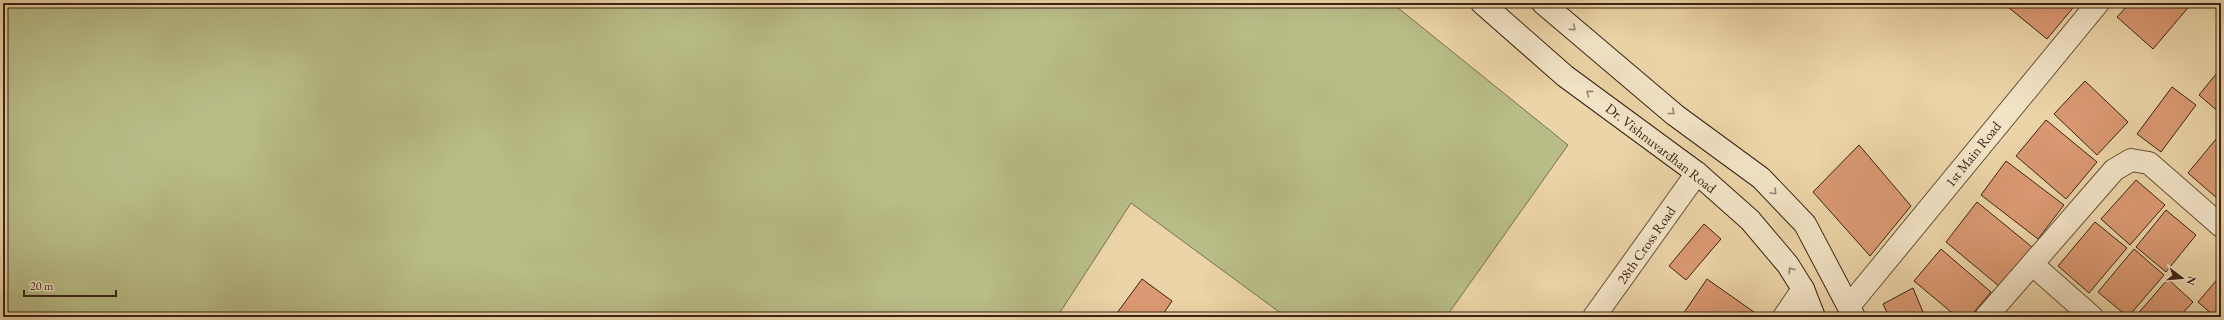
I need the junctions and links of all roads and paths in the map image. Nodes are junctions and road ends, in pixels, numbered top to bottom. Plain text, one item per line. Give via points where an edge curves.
1 (1482, 3) edge
2 (1543, 3) edge
3 (2098, 3) edge
4 (1697, 173) junction
5 (2221, 226) edge
6 (2032, 264) junction
7 (1803, 289) junction
8 (1852, 311) edge
9 (1594, 317) edge
10 (1784, 317) edge
11 (1814, 317) edge
12 (1986, 317) edge
13 (2092, 317) edge

4 -> 1 street, Dr. Vishnuvardhan Road via 1565,76
2 -> 8 street via 1674,115 1761,178 1805,224
3 - 8 street, 1st Main Road
7 -> 4 street, Dr. Vishnuvardhan Road via 1788,265 1750,220
4 - 9 street, 28th Cross Road
5 - 6 street via 2149,163 2131,160 2114,170
6 - 12 street
6 - 13 street
7 - 10 street
7 - 11 street, Dr. Vishnuvardhan Road

